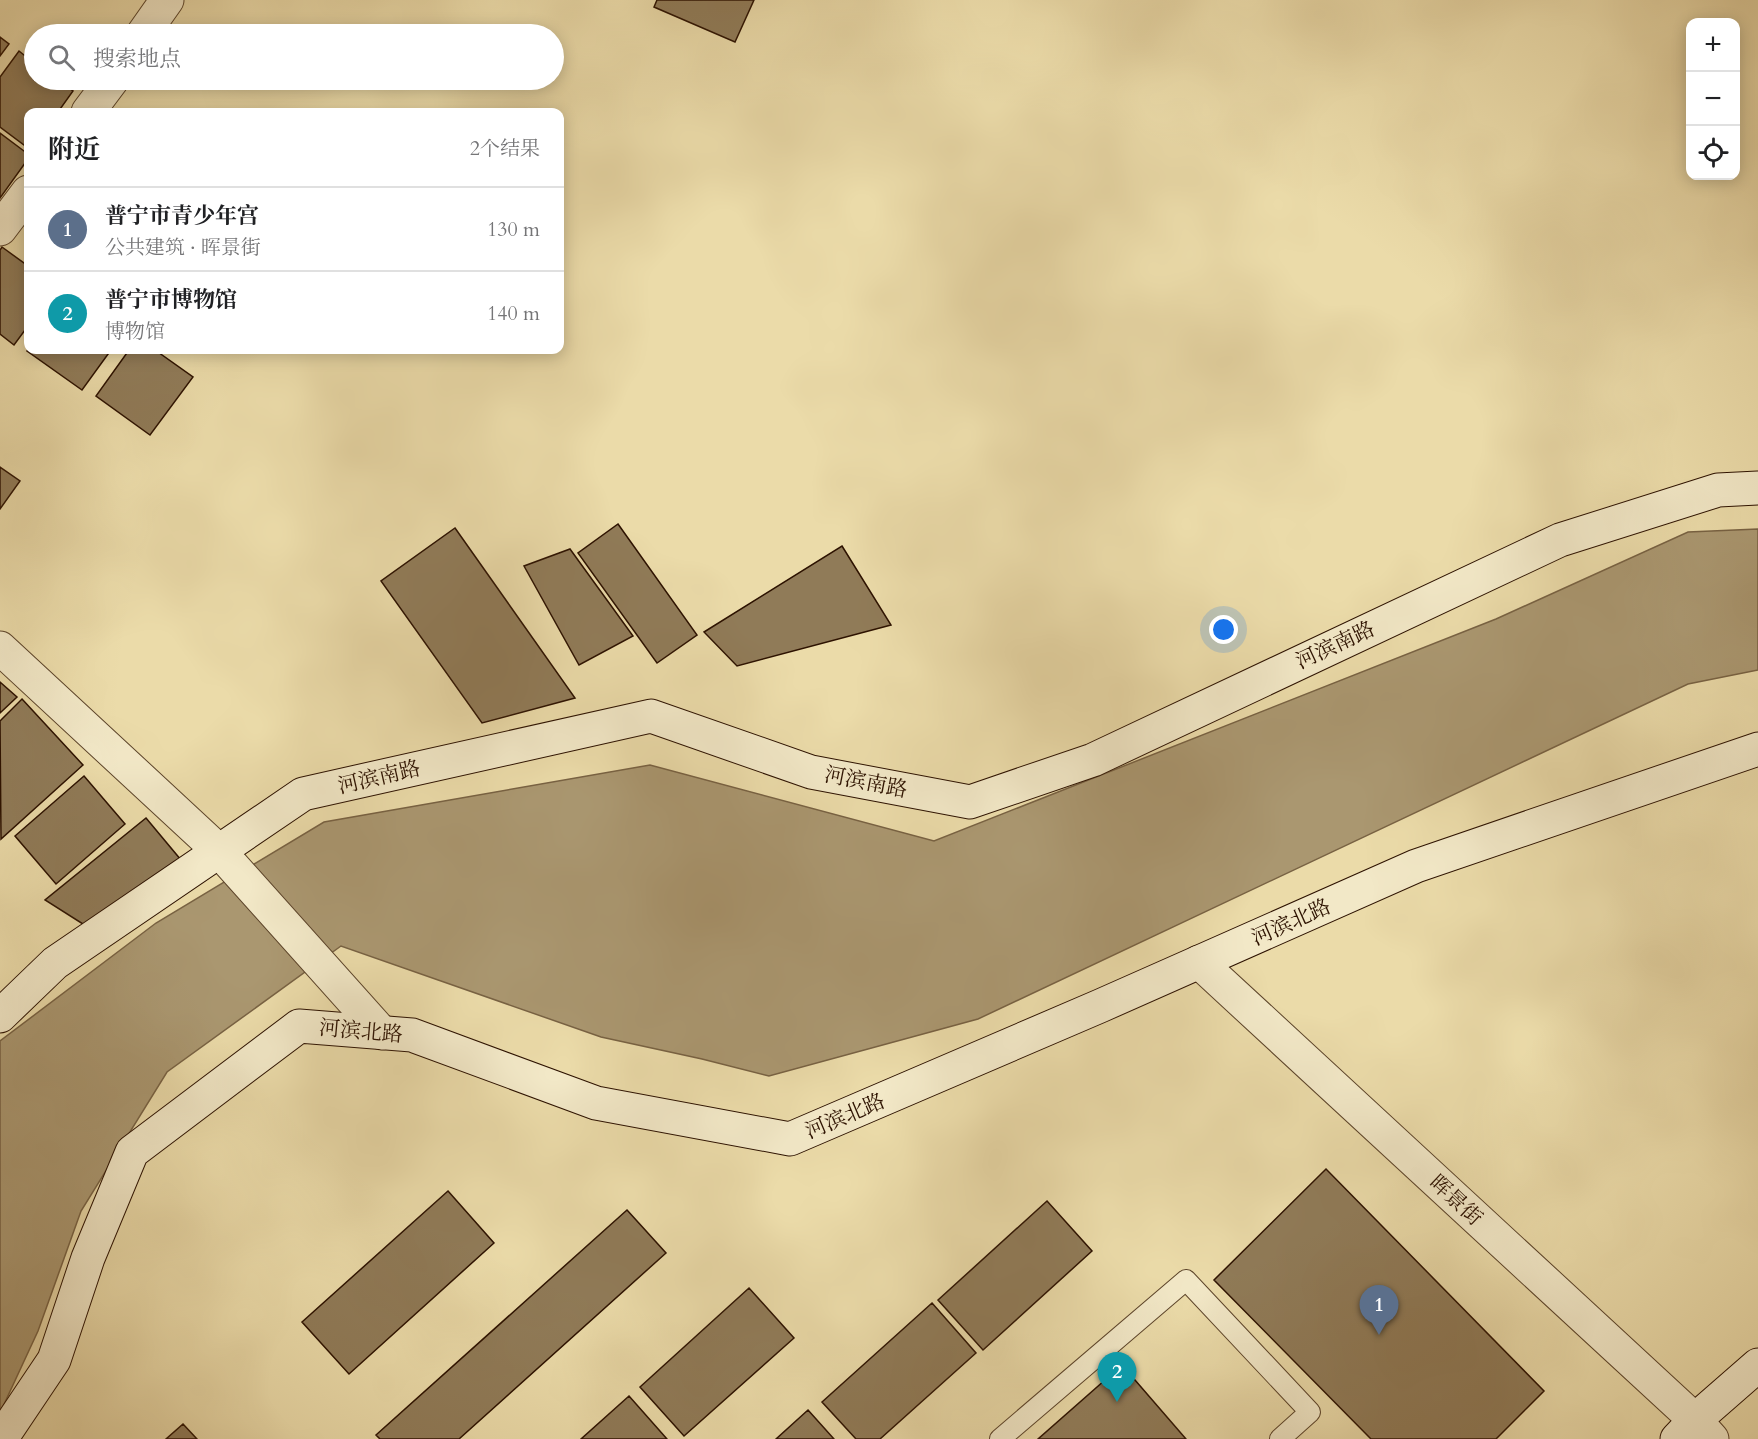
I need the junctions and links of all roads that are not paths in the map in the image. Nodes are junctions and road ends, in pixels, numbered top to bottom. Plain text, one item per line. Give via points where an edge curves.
1 (167, 0) edge
2 (150, 24) edge
3 (104, 90) edge
4 (91, 108) edge
5 (24, 197) edge
6 (0, 229) edge
7 (1758, 488) edge
8 (0, 648) edge
9 (1758, 749) edge
10 (219, 851) junction
11 (1199, 962) junction
12 (0, 1016) edge
13 (382, 1033) junction
14 (1758, 1365) edge
15 (1695, 1433) edge
16 (2, 1439) edge
17 (1000, 1439) edge
18 (1280, 1439) edge

1 - 2 street
3 - 4 street
5 - 6 street
7 - 10 street, 河滨南路 via 1718,490 1560,540 1093,759 970,802 811,772 651,716 303,794
8 - 10 street
9 - 11 street, 河滨北路 via 1416,866
10 - 12 street, 河滨南路 via 55,963
10 - 13 street
11 - 13 street, 河滨北路 via 789,1139 596,1103 412,1035
11 - 15 street, 晖景街
13 - 16 street, 河滨北路 via 300,1026 132,1152 88,1258 54,1360
14 - 15 street
17 - 18 lane via 1186,1280 1310,1412

